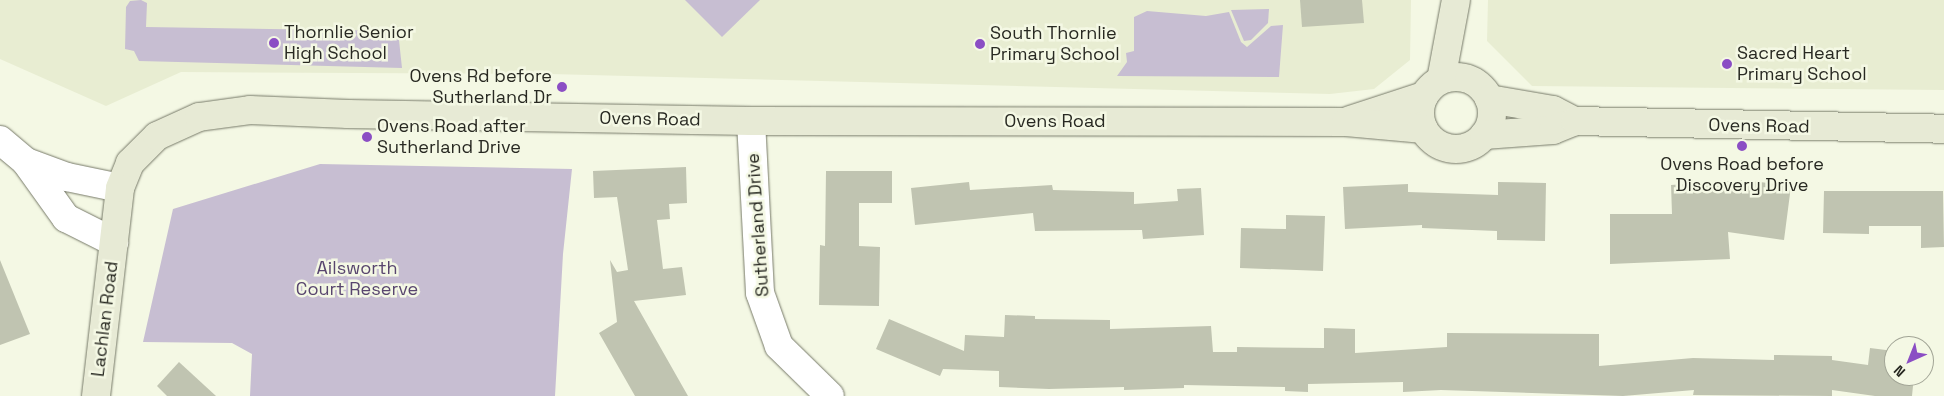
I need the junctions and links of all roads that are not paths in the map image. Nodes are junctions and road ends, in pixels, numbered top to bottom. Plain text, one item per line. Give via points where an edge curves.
1 (1456, 5) edge
2 (1470, 80) junction
3 (1433, 88) junction
4 (1489, 99) junction
5 (751, 120) junction
6 (1575, 121) junction
7 (1346, 122) junction
8 (1944, 129) edge
9 (1424, 130) junction
10 (1484, 135) junction
11 (0, 140) edge
12 (26, 162) junction
13 (120, 188) junction
14 (114, 242) junction
15 (96, 396) edge
16 (830, 396) edge

1 - 2 street
1 - 3 street
2 - 3 street, Ovens Road via 1456,77
2 - 4 street
3 - 7 street, Ovens Road
3 - 9 street via 1421,113
4 - 6 street, Ovens Road via 1553,110
4 - 10 street via 1492,118
5 - 7 street, Ovens Road
5 - 13 street, Ovens Road via 250,110 199,117 157,136 130,163
5 - 16 street, Sutherland Drive via 760,293 779,346
6 - 8 street, Ovens Road
6 - 10 street, Ovens Road via 1553,130
7 - 9 street, Ovens Road
9 - 10 street, Ovens Road via 1441,145 1453,148 1470,146
11 - 12 street
12 - 13 street via 66,177
12 - 14 street, Lachlan Road via 66,218
13 - 14 street, Lachlan Road
14 - 15 street, Lachlan Road

